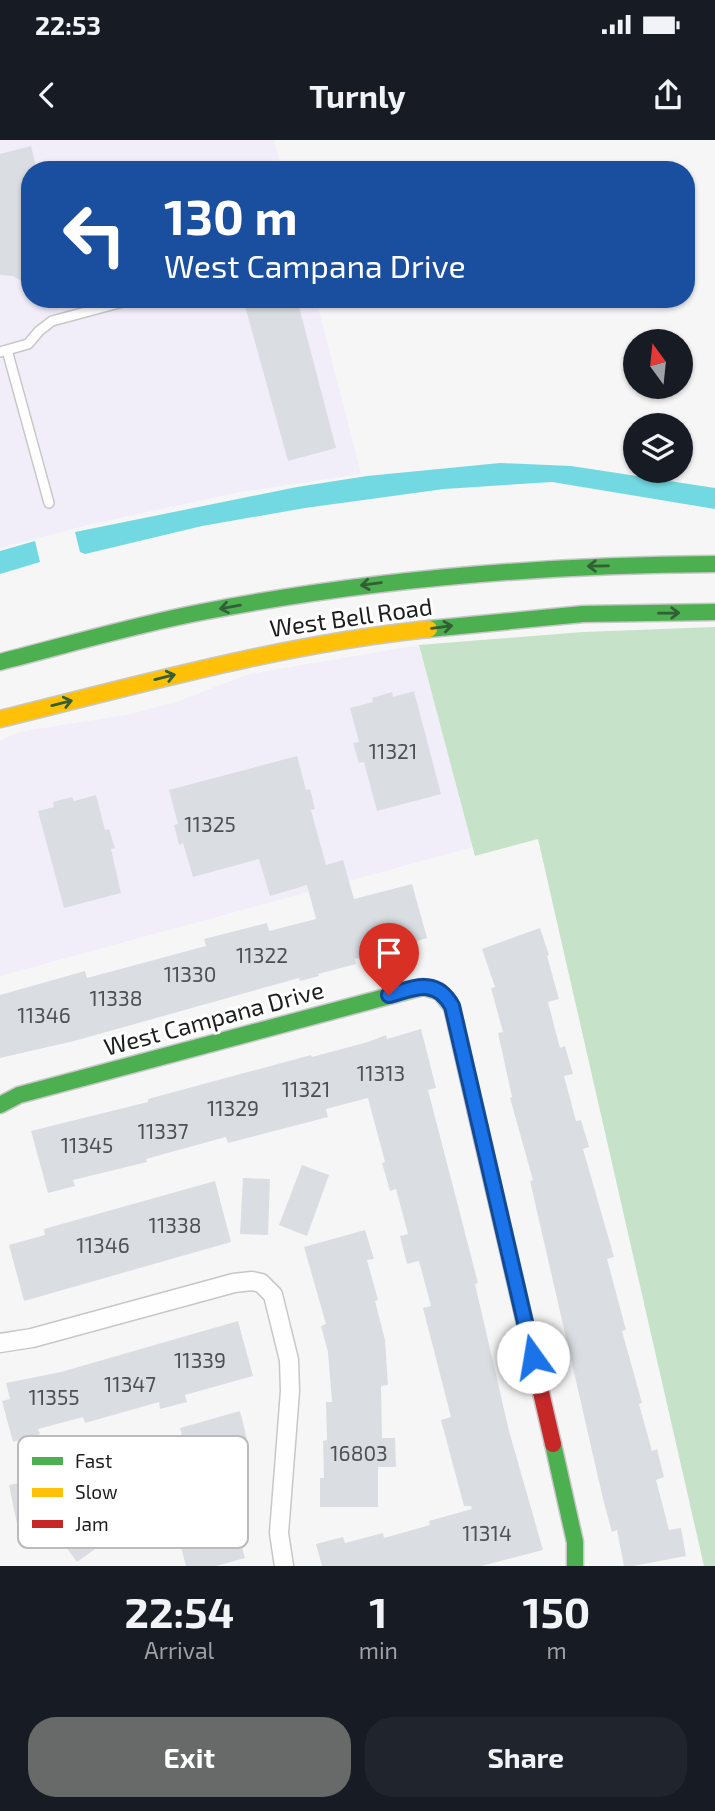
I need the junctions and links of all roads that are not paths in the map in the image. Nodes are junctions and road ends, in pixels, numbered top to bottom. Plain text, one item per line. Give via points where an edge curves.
1 (100, 308) edge
2 (4, 351) edge
3 (49, 503) dead end
4 (715, 564) edge
5 (715, 612) edge
6 (0, 663) edge
7 (0, 719) edge
8 (0, 1104) edge
9 (0, 1343) edge
10 (284, 1566) edge
11 (575, 1566) edge

1 - 2 lane via 52,321 28,344
2 - 3 lane
4 -> 6 main road, West Bell Road via 568,567 398,580 200,612
7 -> 5 main road, West Bell Road via 237,660 380,634 583,614
8 - 11 main road, West Campana Drive via 19,1095 415,988 442,991 454,1014 575,1542
9 - 10 street via 234,1283 252,1281 268,1288 276,1302 289,1360 279,1533

